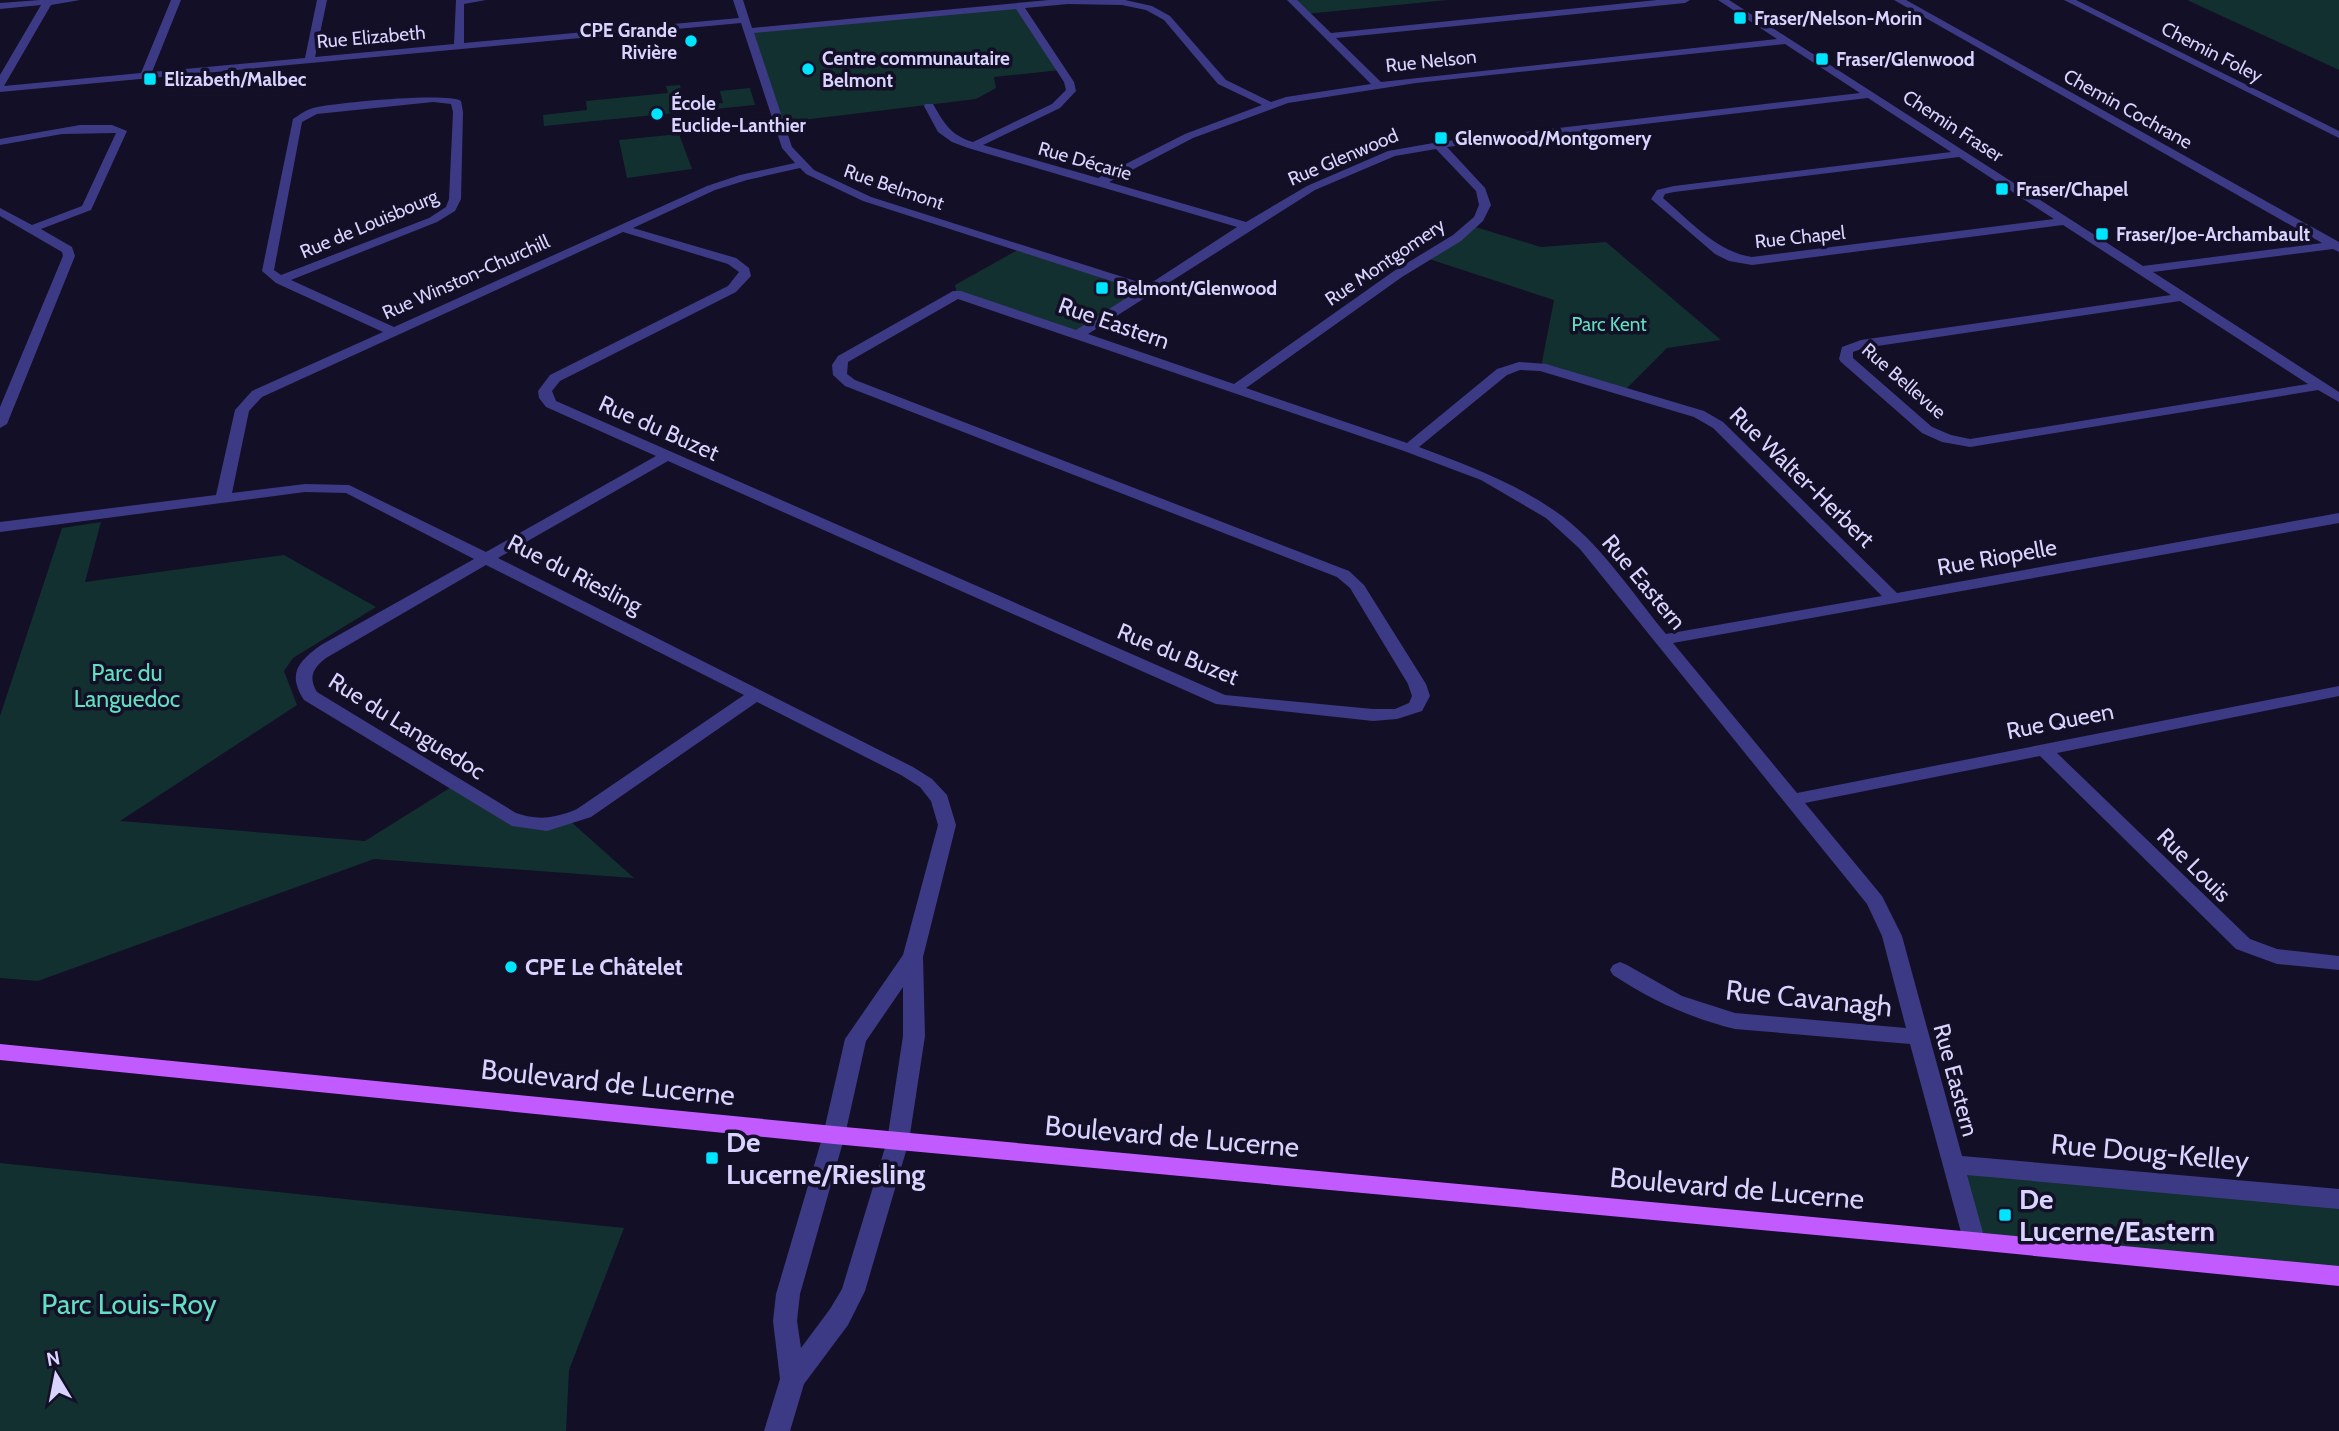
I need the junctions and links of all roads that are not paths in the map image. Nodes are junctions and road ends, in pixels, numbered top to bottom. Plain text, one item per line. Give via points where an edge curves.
1 (75, 0) edge
2 (176, 0) edge
3 (322, 0) edge
4 (481, 0) edge
5 (738, 0) edge
6 (1292, 0) edge
7 (1685, 0) edge
8 (1723, 0) edge
9 (1899, 0) edge
10 (2069, 0) edge
11 (48, 1) edge
12 (0, 6) edge
13 (1019, 6) junction
14 (747, 25) junction
15 (1327, 36) junction
16 (1787, 41) junction
17 (459, 46) junction
18 (309, 60) junction
19 (145, 76) junction
20 (0, 84) edge
21 (1378, 85) junction
22 (0, 89) edge
23 (1870, 95) junction
24 (1269, 105) junction
25 (929, 106) dead end
26 (2339, 135) edge
27 (0, 142) edge
28 (1439, 145) junction
29 (972, 146) junction
30 (1960, 154) junction
31 (801, 165) junction
32 (1098, 183) junction
33 (0, 211) edge
34 (2066, 221) junction
35 (1247, 226) junction
36 (622, 228) junction
37 (31, 229) junction
38 (2338, 246) edge
39 (2143, 270) junction
40 (281, 280) junction
41 (1149, 289) junction
42 (957, 294) joint
43 (2183, 297) junction
44 (392, 331) junction
45 (1078, 335) junction
46 (2320, 386) junction
47 (1235, 389) junction
48 (2339, 398) edge
49 (0, 425) edge
50 (1409, 448) junction
51 (666, 456) junction
52 (223, 499) junction
53 (2339, 518) edge
54 (0, 527) edge
55 (486, 558) junction
56 (1894, 598) junction
57 (1663, 640) junction
58 (2339, 691) edge
59 (756, 695) junction
60 (2043, 749) junction
61 (1791, 800) junction
62 (914, 957) junction
63 (2339, 963) edge
64 (1620, 970) dead end
65 (1920, 1037) junction
66 (0, 1052) edge
67 (834, 1135) junction
68 (898, 1141) junction
69 (1955, 1165) junction
70 (2339, 1199) edge
71 (1973, 1240) junction
72 (2339, 1276) edge
73 (793, 1379) junction
74 (777, 1431) edge

1 - 11 street
2 - 19 street
3 - 18 street
4 - 17 street via 459,2
5 - 14 street, Rue Belmont
6 - 15 street
7 - 15 street
8 - 16 street, Chemin Fraser
9 - 38 street, Chemin Cochrane
10 - 26 street, Chemin Foley
11 - 12 street
11 - 20 street
13 - 14 street, Rue Elizabeth
13 - 24 street, Rue Elizabeth via 1096,0 1149,8 1167,18 1222,82
13 - 29 street via 1071,91 1056,106
14 - 17 street, Rue Elizabeth
14 - 31 street, Rue Belmont via 787,148
15 - 21 street
16 - 21 street, Rue Nelson
16 - 23 street, Chemin Fraser
17 - 18 street, Rue Elizabeth
18 - 19 street, Rue Elizabeth
19 - 22 street, Rue Elizabeth
21 - 24 street, Rue Nelson
23 - 28 street, Rue Glenwood
23 - 30 street, Chemin Fraser
24 - 32 street, Rue Nelson via 1189,136
25 - 29 street, Rue Décarie via 946,134
27 - 37 street via 34,134 104,128 122,131 87,208
28 - 35 street, Rue Glenwood via 1392,153 1356,168
28 - 47 street, Rue Montgomery via 1481,190 1485,205 1479,219
29 - 32 street, Rue Décarie
30 - 34 street, Chemin Fraser
30 - 34 street, Rue Chapel via 1674,188 1657,198 1718,251 1742,260 1763,261
31 - 36 street, Rue Winston-Churchill via 727,182
31 - 41 street, Rue Belmont via 867,199
32 - 35 street, Rue Décarie
33 - 37 street
34 - 39 street, Chemin Fraser
35 - 41 street, Rue Glenwood
36 - 44 street, Rue Winston-Churchill
36 - 51 street, Rue du Buzet via 733,261 745,271 732,289 564,373 547,386 546,398 551,404
37 - 49 street via 68,250 69,256
38 - 39 street
39 - 43 street, Chemin Fraser
40 - 40 street, Rue de Louisbourg via 268,271 268,265 299,117 314,111 433,99 456,101 456,200 451,209
40 - 44 street, Rue de Louisbourg
41 - 45 street, Rue Glenwood
42 - 45 street, Rue Eastern
42 - 51 street, Rue du Buzet via 850,353 839,365 840,375 850,383 1343,574 1356,585 1417,684 1421,696 1416,707 1373,715 1222,700
43 - 46 street, Chemin Fraser
43 - 46 street, Rue Bellevue via 1861,344 1847,350 1846,359 1927,430 1970,443
44 - 52 street, Rue Winston-Churchill via 275,384 247,402
45 - 47 street, Rue Eastern
46 - 48 street, Chemin Fraser
47 - 50 street, Rue Eastern
50 - 56 street, Rue Walter-Herbert via 1502,372 1519,366 1541,367 1699,414 1718,425
50 - 57 street, Rue Eastern via 1486,477 1551,515 1585,546
51 - 55 street, Rue du Languedoc
52 - 54 street, Rue du Riesling
52 - 55 street, Rue du Riesling via 305,488 349,489
53 - 56 street, Rue Riopelle
55 - 59 street, Rue du Riesling
55 - 59 street, Rue du Languedoc via 315,658 302,677 310,696 509,817 537,825 584,813
56 - 57 street, Rue Riopelle
57 - 61 street, Rue Eastern
58 - 60 street, Rue Queen
59 - 62 street, Rue du Riesling via 907,771 940,799 946,812 946,833
60 - 61 street, Rue Queen
60 - 63 street, Rue Louis via 2243,944 2280,957
61 - 65 street, Rue Eastern via 1884,918
62 - 67 street, Rue du Riesling via 856,1039
62 - 68 street, Rue du Riesling via 914,1036
64 - 65 street, Rue Cavanagh via 1658,994 1708,1016
65 - 69 street, Rue Eastern
66 - 67 main road, Boulevard de Lucerne
67 - 68 main road, Boulevard de Lucerne
67 - 73 street, Rue du Riesling via 788,1294 785,1321
68 - 71 main road, Boulevard de Lucerne
68 - 73 street, Rue du Riesling via 853,1291
69 - 70 street, Rue Doug-Kelley
69 - 71 street, Rue Eastern
71 - 72 main road, Boulevard de Lucerne
73 - 74 street

